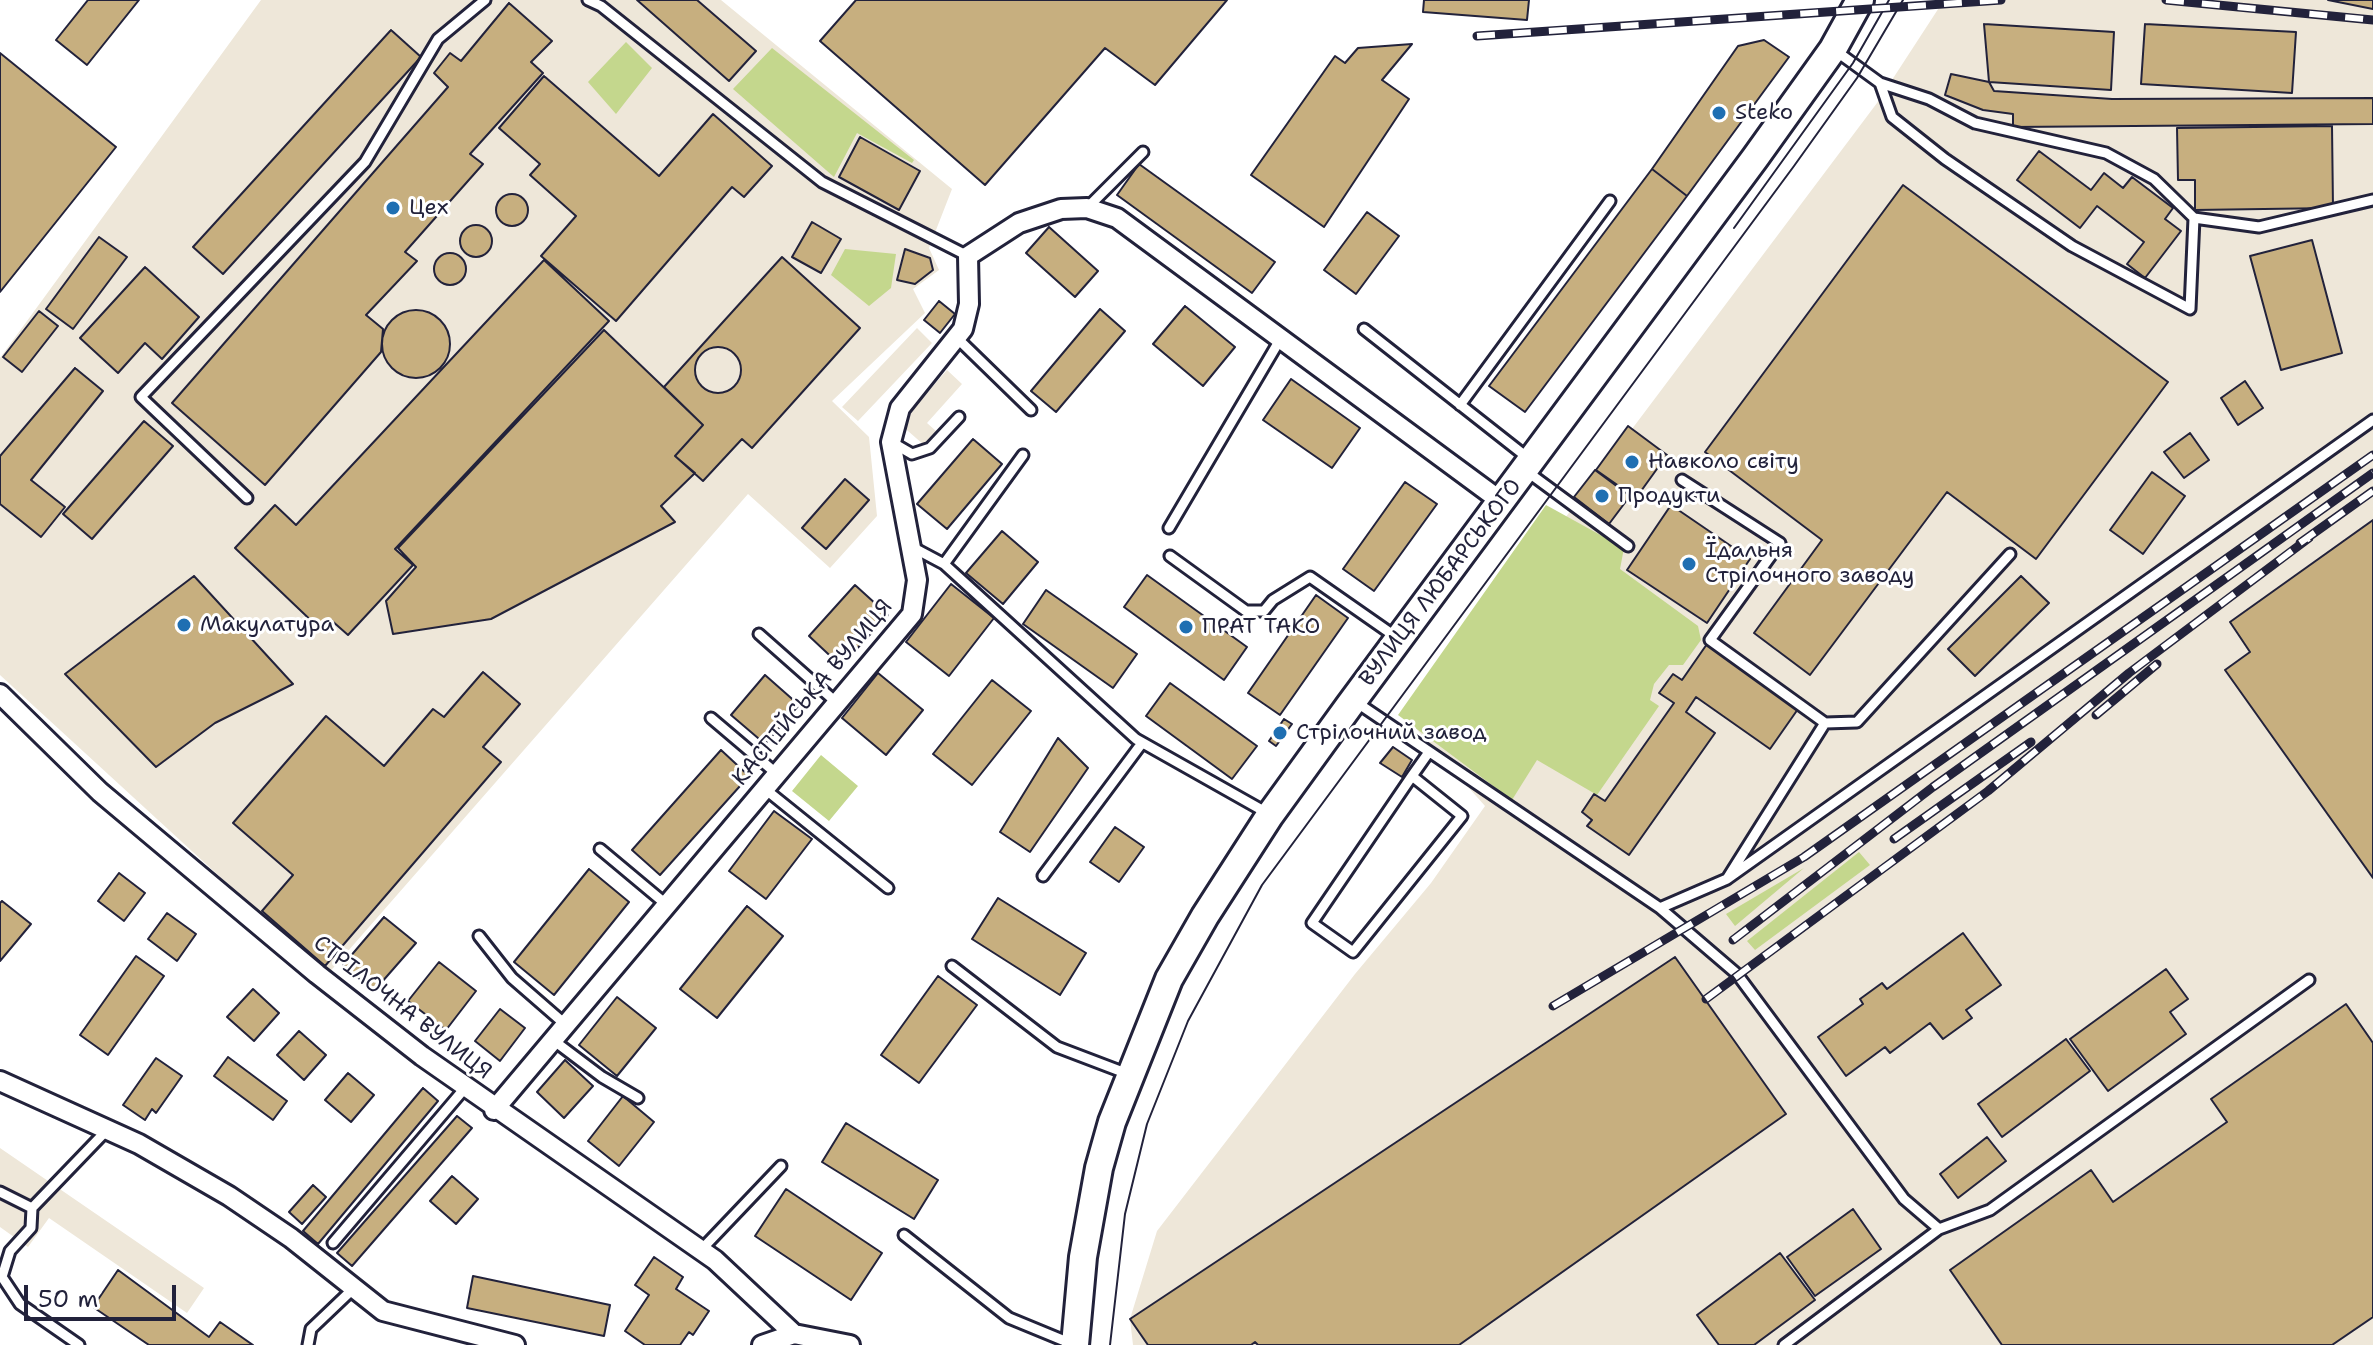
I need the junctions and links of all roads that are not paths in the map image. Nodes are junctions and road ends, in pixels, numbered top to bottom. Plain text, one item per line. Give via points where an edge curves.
1 (485, 0) edge
2 (588, 0) edge
3 (1860, 0) edge
4 (1833, 49) junction
5 (1880, 83) junction
6 (1143, 152) dead end
7 (2373, 200) edge
8 (1610, 201) dead end
9 (1087, 208) junction
10 (2194, 218) junction
11 (968, 256) junction
12 (1364, 329) dead end
13 (1281, 338) junction
14 (958, 339) junction
15 (1460, 405) junction
16 (1031, 410) dead end
17 (959, 417) dead end
18 (2373, 420) edge
19 (891, 442) junction
20 (1023, 455) dead end
21 (1529, 466) junction
22 (1682, 480) dead end
23 (247, 498) dead end
24 (1502, 502) junction
25 (1169, 528) dead end
26 (1628, 546) dead end
27 (912, 547) junction
28 (2010, 554) dead end
29 (1170, 556) dead end
30 (944, 564) junction
31 (759, 634) dead end
32 (1398, 639) junction
33 (0, 694) edge
34 (1353, 700) junction
35 (837, 703) junction
36 (711, 718) dead end
37 (1825, 723) junction
38 (1142, 743) junction
39 (1429, 752) junction
40 (777, 774) junction
41 (1412, 776) junction
42 (765, 789) junction
43 (1270, 815) junction
44 (600, 849) dead end
45 (1043, 876) dead end
46 (1727, 879) junction
47 (888, 888) dead end
48 (667, 905) junction
49 (1660, 908) junction
50 (479, 936) dead end
51 (952, 966) dead end
52 (2309, 980) dead end
53 (566, 1025) junction
54 (553, 1040) junction
55 (1128, 1074) junction
56 (0, 1081) edge
57 (465, 1088) junction
58 (638, 1098) dead end
59 (494, 1110) junction
60 (107, 1130) junction
61 (781, 1166) dead end
62 (0, 1192) edge
63 (32, 1208) junction
64 (1939, 1229) junction
65 (904, 1235) dead end
66 (333, 1243) dead end
67 (700, 1251) junction
68 (354, 1288) junction
69 (794, 1334) junction
70 (79, 1345) edge
71 (308, 1345) edge
72 (515, 1345) edge
73 (762, 1345) edge
74 (850, 1345) edge
75 (1075, 1345) edge
76 (1784, 1345) edge

1 - 23 lane via 438,39 365,162 141,397
2 - 11 lane via 822,182
3 - 4 main road, ВУЛИЦЯ ЛЮБАРСЬКОГО
4 - 5 lane
4 - 21 main road, ВУЛИЦЯ ЛЮБАРСЬКОГО
5 - 10 lane via 1929,99 1975,123 2106,153 2154,179
5 - 10 lane via 1892,117 1945,159 2072,246 2190,309
6 - 9 lane
7 - 10 lane via 2259,227
8 - 15 lane
9 - 11 street via 1061,209 1019,223
9 - 13 street via 1117,218
11 - 14 street, КАСПІЙСЬКА ВУЛИЦЯ via 969,304
12 - 15 lane
13 - 24 street
13 - 25 lane
14 - 16 lane
14 - 19 street, КАСПІЙСЬКА ВУЛИЦЯ via 900,408
15 - 21 lane
17 - 19 lane via 930,448 912,454
18 - 46 lane
19 - 27 street, КАСПІЙСЬКА ВУЛИЦЯ
20 - 30 lane
21 - 24 main road, ВУЛИЦЯ ЛЮБАРСЬКОГО
21 - 26 lane
22 - 37 lane via 1780,543 1710,640
24 - 32 main road, ВУЛИЦЯ ЛЮБАРСЬКОГО
27 - 30 lane
27 - 35 street, КАСПІЙСЬКА ВУЛИЦЯ via 917,580 912,614
28 - 37 lane via 1857,722
29 - 32 lane via 1246,611 1264,611 1310,577
30 - 38 lane
31 - 35 lane
32 - 34 main road, ВУЛИЦЯ ЛЮБАРСЬКОГО
33 - 57 street, СТРІЛОЧНА ВУЛИЦЯ via 124,813 317,974
34 - 39 lane
34 - 43 main road, ВУЛИЦЯ ЛЮБАРСЬКОГО
35 - 40 street, КАСПІЙСЬКА ВУЛИЦЯ
36 - 40 lane
37 - 46 lane
38 - 43 lane
38 - 45 lane
39 - 41 lane
39 - 49 lane
40 - 42 street, КАСПІЙСЬКА ВУЛИЦЯ
41 - 41 lane via 1312,923 1353,952 1462,816
42 - 47 lane
42 - 48 street, КАСПІЙСЬКА ВУЛИЦЯ
43 - 55 main road, ВУЛИЦЯ ЛЮБАРСЬКОГО via 1169,979
44 - 48 lane
46 - 49 lane
48 - 53 street, КАСПІЙСЬКА ВУЛИЦЯ
49 - 64 lane via 1737,974 1904,1199
50 - 53 lane via 512,978
51 - 55 lane via 1057,1047
52 - 64 lane via 1990,1210
53 - 54 street, КАСПІЙСЬКА ВУЛИЦЯ
54 - 58 lane
54 - 59 street, КАСПІЙСЬКА ВУЛИЦЯ
55 - 75 main road, ВУЛИЦЯ ЛЮБАРСЬКОГО via 1093,1198
56 - 60 street
57 - 59 street, СТРІЛОЧНА ВУЛИЦЯ
57 - 66 lane
59 - 67 street, СТРІЛОЧНА ВУЛИЦЯ
60 - 63 lane
60 - 68 street via 229,1196
61 - 67 lane
62 - 63 lane
63 - 70 lane via 31,1228 10,1251 2,1277 20,1304
64 - 76 lane
65 - 75 lane via 1009,1318
67 - 69 street, СТРІЛОЧНА ВУЛИЦЯ
68 - 71 lane via 311,1329
68 - 72 street via 383,1311
69 - 73 street
69 - 74 street

